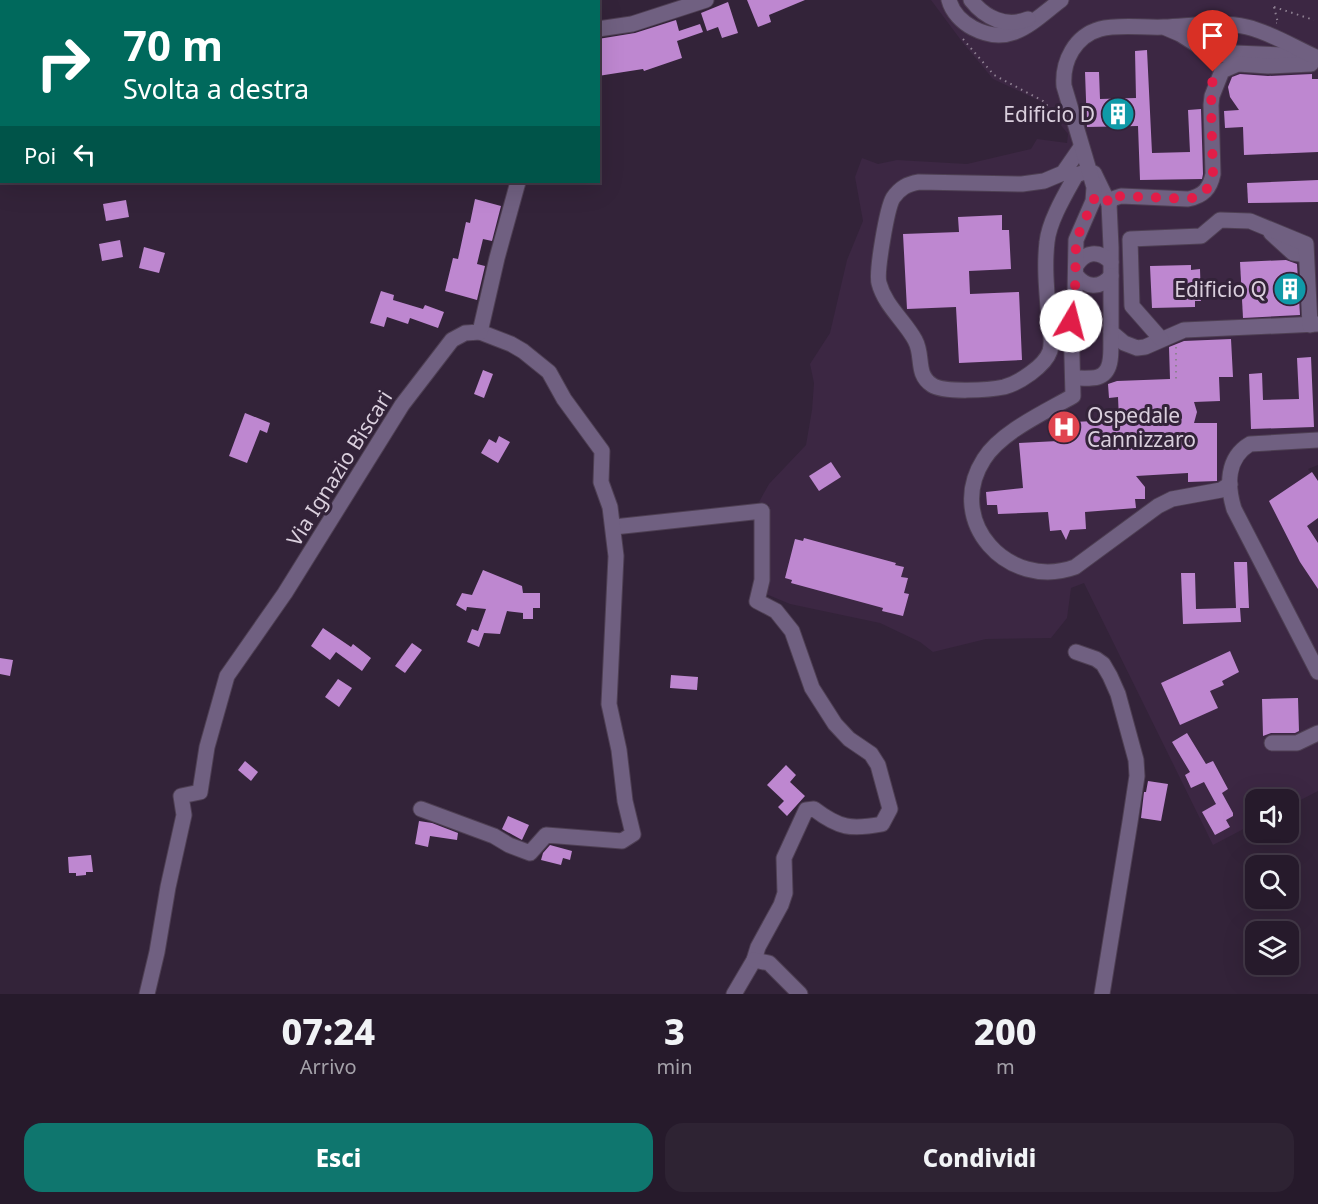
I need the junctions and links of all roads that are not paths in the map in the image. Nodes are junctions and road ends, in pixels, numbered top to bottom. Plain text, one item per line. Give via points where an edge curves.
1 (706, 0) edge
2 (950, 0) edge
3 (972, 2) edge
4 (1056, 4) edge
5 (1211, 25) junction
6 (1232, 25) junction
7 (1163, 27) junction
8 (600, 29) edge
9 (1263, 38) junction
10 (1198, 46) junction
11 (1223, 52) junction
12 (1259, 54) junction
13 (1312, 62) edge
14 (1082, 151) junction
15 (1077, 172) junction
16 (518, 183) edge
17 (1102, 201) junction
18 (1111, 269) junction
19 (1076, 271) junction
20 (1314, 325) edge
21 (480, 332) junction
22 (1111, 332) junction
23 (1164, 345) junction
24 (1073, 378) junction
25 (1318, 440) edge
26 (1230, 484) junction
27 (1192, 495) junction
28 (1234, 509) junction
29 (614, 527) junction
30 (1076, 652) dead end
31 (1317, 672) edge
32 (1318, 733) edge
33 (1272, 743) dead end
34 (421, 809) dead end
35 (754, 960) junction
36 (147, 994) edge
37 (734, 994) edge
38 (800, 994) edge
39 (1102, 994) edge

1 - 8 street via 632,24
2 - 3 street via 962,9
2 - 4 street via 952,10 966,24 989,35 1007,35 1027,27
3 - 4 street via 993,19 1009,22 1024,21
5 - 6 street
5 - 7 street
5 - 10 street
6 - 9 street
6 - 11 street via 1221,32 1219,44
6 - 13 street via 1263,32
7 - 10 street
7 - 14 street via 1104,28 1083,38 1071,52 1063,72
9 - 12 street
9 - 13 street
10 - 11 street
10 - 13 street via 1218,55
11 - 12 street
12 - 13 street
13 - 17 street via 1268,66 1218,62 1213,72 1213,174 1206,192 1188,199 1121,196
14 - 15 street
14 - 17 street
15 - 15 street via 1022,184 919,182 905,186 893,198 879,283 916,341 923,376 933,386 947,390 1004,387 1037,367 1049,354 1047,238
15 - 17 street via 1094,187
16 - 21 street
17 - 18 street
17 - 19 street via 1076,240
18 - 19 street via 1100,285 1093,286 1086,285
18 - 19 street via 1106,257 1092,253 1085,255
18 - 22 street
19 - 24 street via 1071,321
20 - 23 street via 1184,330
20 - 23 street via 1306,244 1250,221 1220,220 1201,236 1130,239 1132,306
21 - 29 street via 511,344 549,372 602,451 601,482
21 - 36 street, Via Ignazio Biscari via 465,333 452,340 423,376 285,593 227,676 207,747 200,792 182,796 184,815
22 - 23 street via 1137,348
22 - 24 street via 1106,373
24 - 27 street via 1073,396 998,443 976,471 972,506 980,532 993,550 1022,568 1048,573 1064,571 1158,506
25 - 26 street via 1250,444 1231,465
26 - 27 street via 1221,490
26 - 28 street
27 - 28 street
28 - 31 street
29 - 34 street via 616,590 609,704 633,834 622,841 546,835 530,854
29 - 35 street via 762,511 762,580 757,601 784,618 812,688 828,715 878,765 890,809 882,824 838,825 814,809 806,810 784,858 785,893
30 - 39 street via 1096,659 1110,676 1136,760 1137,776
32 - 33 street via 1297,743
35 - 37 street
35 - 38 street via 769,963

